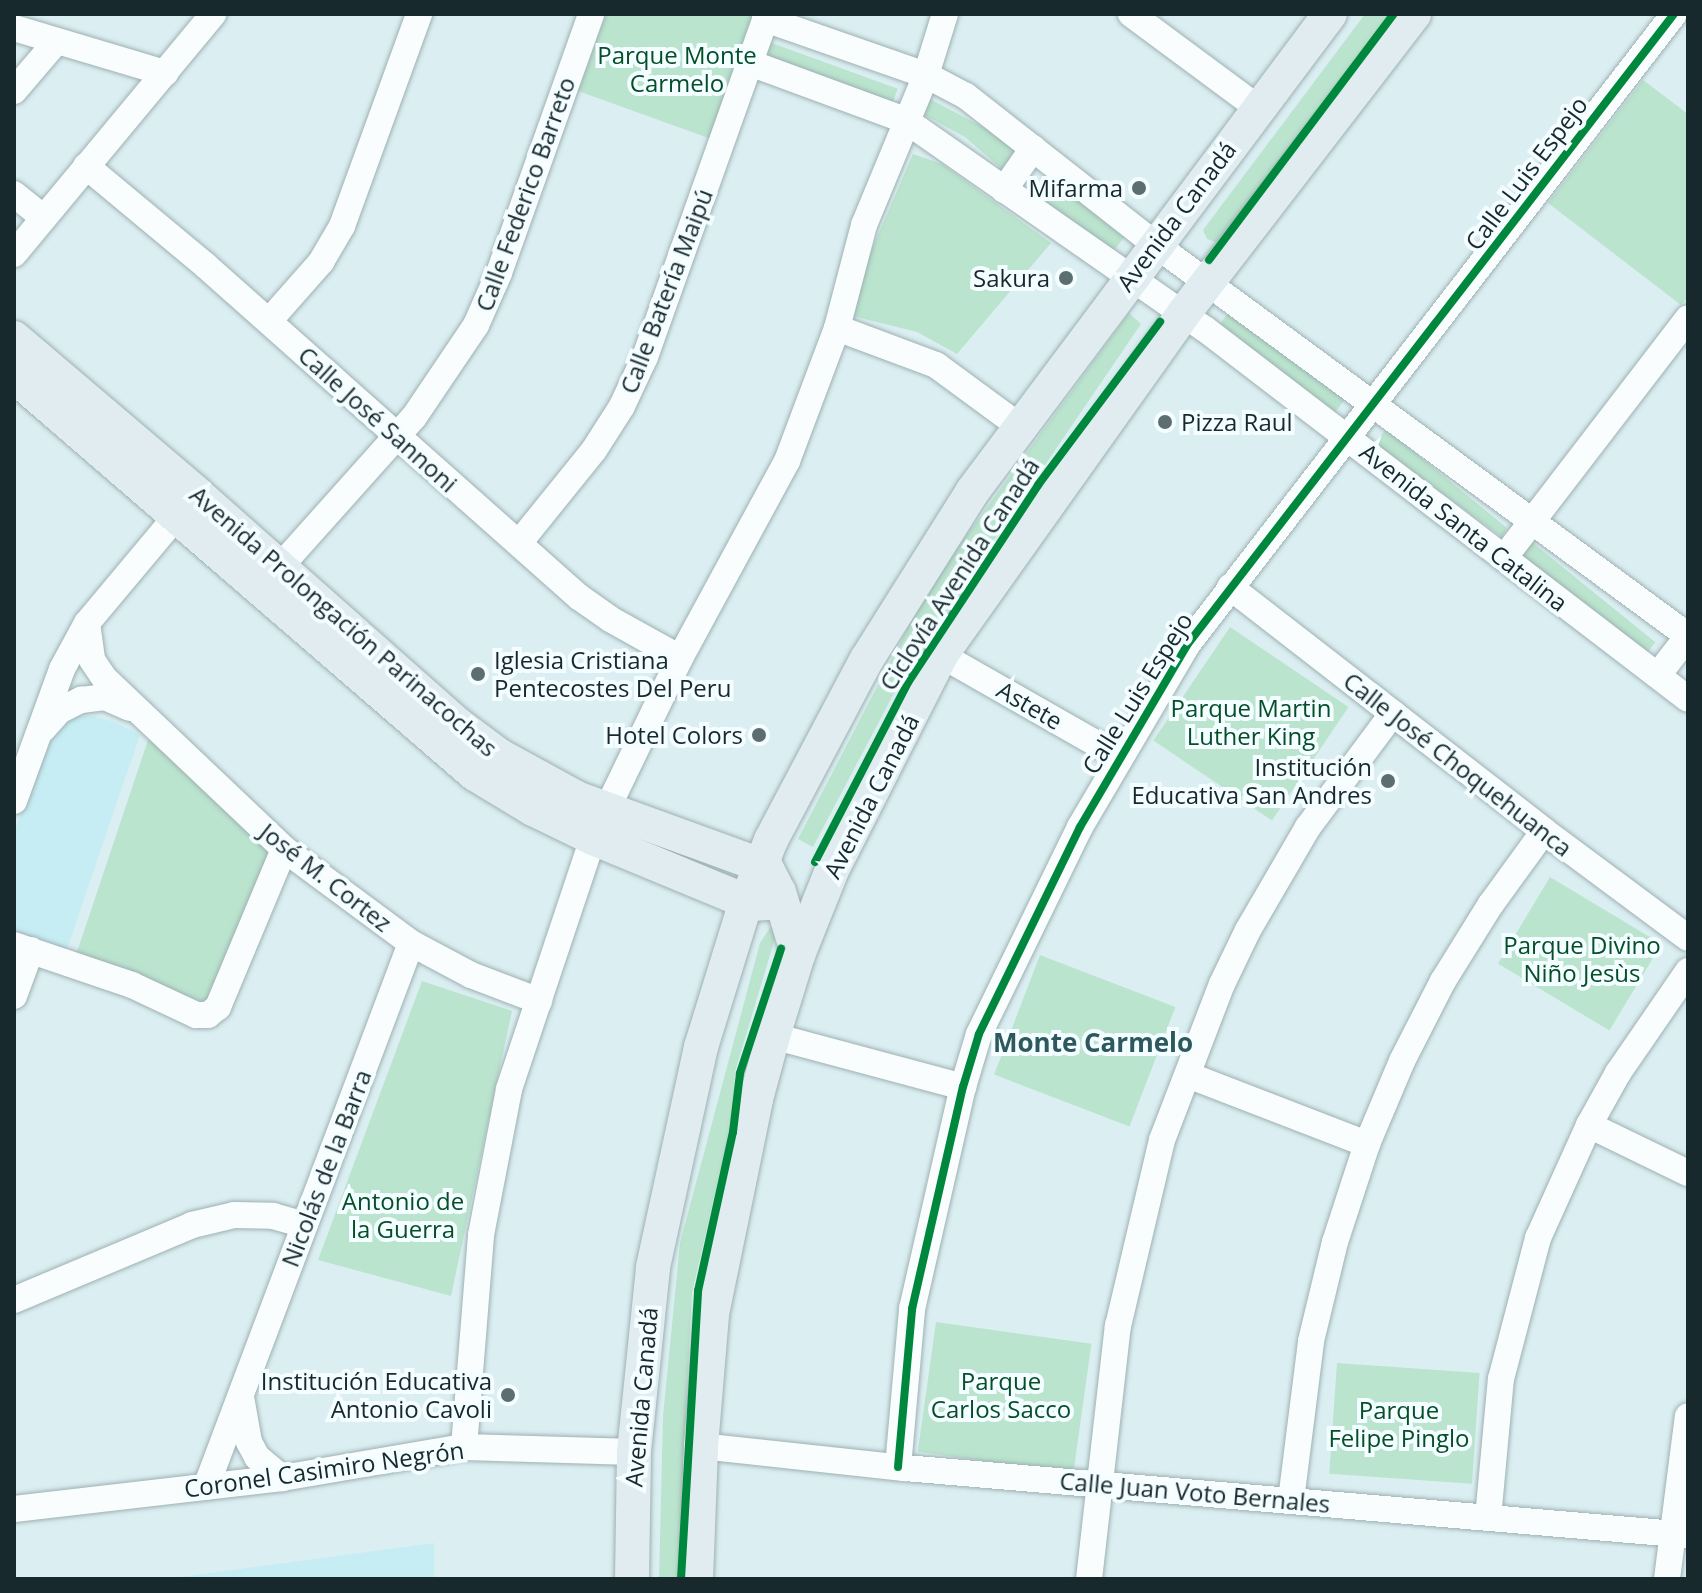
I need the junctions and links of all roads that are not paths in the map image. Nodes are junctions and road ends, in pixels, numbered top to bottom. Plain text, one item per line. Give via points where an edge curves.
1 (213, 14) edge
2 (419, 14) edge
3 (591, 14) edge
4 (945, 14) edge
5 (1131, 14) edge
6 (1330, 14) edge
7 (1414, 14) edge
8 (1674, 14) edge
9 (766, 16) edge
10 (14, 28) edge
11 (55, 43) junction
12 (750, 63) junction
13 (165, 73) junction
14 (926, 75) junction
15 (14, 91) edge
16 (1258, 108) junction
17 (905, 120) junction
18 (1033, 148) junction
19 (86, 166) junction
20 (1004, 190) junction
21 (14, 194) edge
22 (44, 218) junction
23 (1156, 245) junction
24 (14, 254) edge
25 (1130, 277) junction
26 (1210, 282) junction
27 (1184, 313) junction
28 (1688, 318) edge
29 (269, 321) junction
30 (837, 328) junction
31 (14, 338) edge
32 (14, 376) edge
33 (1374, 404) junction
34 (1019, 426) junction
35 (396, 437) junction
36 (1348, 438) junction
37 (187, 504) junction
38 (1532, 522) junction
39 (519, 543) junction
40 (1504, 558) junction
41 (270, 578) junction
42 (1230, 587) junction
43 (87, 623) junction
44 (1688, 636) edge
45 (941, 655) junction
46 (680, 658) junction
47 (1658, 675) junction
48 (1688, 699) edge
49 (141, 712) junction
50 (1393, 713) junction
51 (37, 735) junction
52 (1118, 756) junction
53 (14, 801) edge
54 (598, 823) junction
55 (1544, 831) junction
56 (284, 849) junction
57 (761, 865) junction
58 (832, 870) junction
59 (781, 898) junction
60 (746, 902) junction
61 (1688, 938) edge
62 (411, 943) junction
63 (22, 948) edge
64 (798, 955) junction
65 (1688, 971) edge
66 (14, 996) edge
67 (539, 1001) junction
68 (773, 1036) junction
69 (1188, 1075) junction
70 (963, 1087) junction
71 (1589, 1125) junction
72 (1367, 1144) junction
73 (1688, 1173) edge
74 (305, 1225) junction
75 (14, 1300) edge
76 (241, 1393) junction
77 (1688, 1416) edge
78 (701, 1446) junction
79 (464, 1447) junction
80 (634, 1452) junction
81 (898, 1467) junction
82 (282, 1478) junction
83 (1099, 1484) junction
84 (206, 1487) junction
85 (1291, 1500) junction
86 (14, 1509) edge
87 (1488, 1518) junction
88 (1680, 1534) edge
89 (632, 1579) edge
90 (696, 1579) edge
91 (1089, 1579) edge
92 (1667, 1579) edge

1 - 13 street
2 - 29 street via 342,226 321,262
3 - 35 street, Calle Federico Barreto via 476,325
4 - 14 street
5 - 16 street
6 - 16 main road, Avenida Canadá
7 - 26 main road, Avenida Canadá
8 - 33 street, Calle Luis Espejo
9 - 12 street, Calle Batería Maipú
9 - 14 street, Avenida Santa Catalina
10 - 11 street
11 - 13 street
11 - 15 street
12 - 17 street, Avenida Santa Catalina
12 - 39 street, Calle Batería Maipú via 645,357 622,406 594,450
13 - 19 street
14 - 17 street
14 - 18 street, Avenida Santa Catalina via 966,96
16 - 23 main road, Avenida Canadá
17 - 20 street, Avenida Santa Catalina
17 - 30 street via 864,225
18 - 20 street
18 - 23 street, Avenida Santa Catalina
19 - 22 street
19 - 29 street, Calle José Sannoni
20 - 25 street, Avenida Santa Catalina
21 - 22 street
22 - 24 street
23 - 25 main road, Avenida Canadá
23 - 26 street, Avenida Santa Catalina
25 - 27 street, Avenida Santa Catalina
25 - 34 main road, Avenida Canadá
26 - 27 main road, Avenida Canadá
26 - 33 street, Avenida Santa Catalina
27 - 36 street, Avenida Santa Catalina
27 - 45 main road, Avenida Canadá
28 - 38 street
29 - 35 street, Calle José Sannoni
30 - 34 street via 936,365
30 - 46 street via 787,461
31 - 37 main road, Avenida Prolongación Parinacochas
32 - 37 main road, Avenida Prolongación Parinacochas
33 - 36 street, Calle Luis Espejo
33 - 38 street, Avenida Santa Catalina
34 - 57 main road, Avenida Canadá via 894,613 787,806
35 - 39 street, Calle José Sannoni
35 - 41 street, Calle Federico Barreto
36 - 40 street, Avenida Santa Catalina
36 - 42 street, Calle Luis Espejo
37 - 41 main road, Avenida Prolongación Parinacochas
37 - 43 street
38 - 40 street
38 - 44 street, Avenida Santa Catalina
39 - 46 street, Calle José Sannoni via 595,609
40 - 47 street, Avenida Santa Catalina
41 - 54 main road, Avenida Prolongación Parinacochas via 462,764 523,804
42 - 50 street, Calle José Choquehuanca
42 - 52 street, Calle Luis Espejo
43 - 49 street, José M. Cortez via 92,660
43 - 51 street via 62,669
44 - 47 street
45 - 52 street, Astete
45 - 58 main road, Avenida Canadá
46 - 54 street
47 - 48 street, Avenida Santa Catalina
49 - 51 street, José M. Cortez via 105,697 81,700 59,711
49 - 56 street, José M. Cortez
50 - 55 street, Calle José Choquehuanca
50 - 69 street via 1308,827 1248,930
51 - 53 street
52 - 70 street, Calle Luis Espejo via 979,1034
54 - 57 main road, Avenida Prolongación Parinacochas
54 - 60 main road, Avenida Prolongación Parinacochas
54 - 67 street
55 - 61 street, Calle José Choquehuanca
55 - 72 street via 1443,981
56 - 62 street, José M. Cortez
56 - 63 street via 218,1007 208,1015 196,1015 132,985
57 - 59 main road
57 - 60 main road, Avenida Canadá
58 - 59 main road, Avenida Prolongación Parinacochas
58 - 64 main road, Avenida Canadá
59 - 60 main road, Avenida Prolongación Parinacochas via 759,905
59 - 64 main road
60 - 80 main road, Avenida Canadá via 701,1047 676,1152 653,1267
62 - 67 street, José M. Cortez via 471,975
62 - 74 street, Nicolás de la Barra
63 - 66 street
64 - 68 main road, Avenida Canadá
65 - 71 street
67 - 79 street via 509,1089 481,1235
68 - 70 street
68 - 78 main road, Avenida Canadá via 712,1314
69 - 72 street
69 - 83 street via 1162,1140 1128,1272
70 - 81 street, Calle Luis Espejo via 912,1309
71 - 73 street
71 - 87 street via 1538,1238 1501,1379
72 - 85 street via 1311,1341
74 - 75 street via 273,1216 234,1215 192,1225
74 - 76 street, Nicolás de la Barra
76 - 82 street via 249,1442 257,1457
76 - 84 street, Nicolás de la Barra
77 - 88 street
78 - 81 street, Calle Juan Voto Bernales
78 - 90 main road, Avenida Canadá
79 - 80 street, Coronel Casimiro Negrón
79 - 82 street, Coronel Casimiro Negrón
80 - 89 main road, Avenida Canadá
81 - 83 street, Calle Juan Voto Bernales
82 - 84 street, Coronel Casimiro Negrón
83 - 85 street, Calle Juan Voto Bernales
83 - 91 street
84 - 86 street, Coronel Casimiro Negrón
85 - 87 street, Calle Juan Voto Bernales
87 - 88 street, Calle Juan Voto Bernales
88 - 92 street

